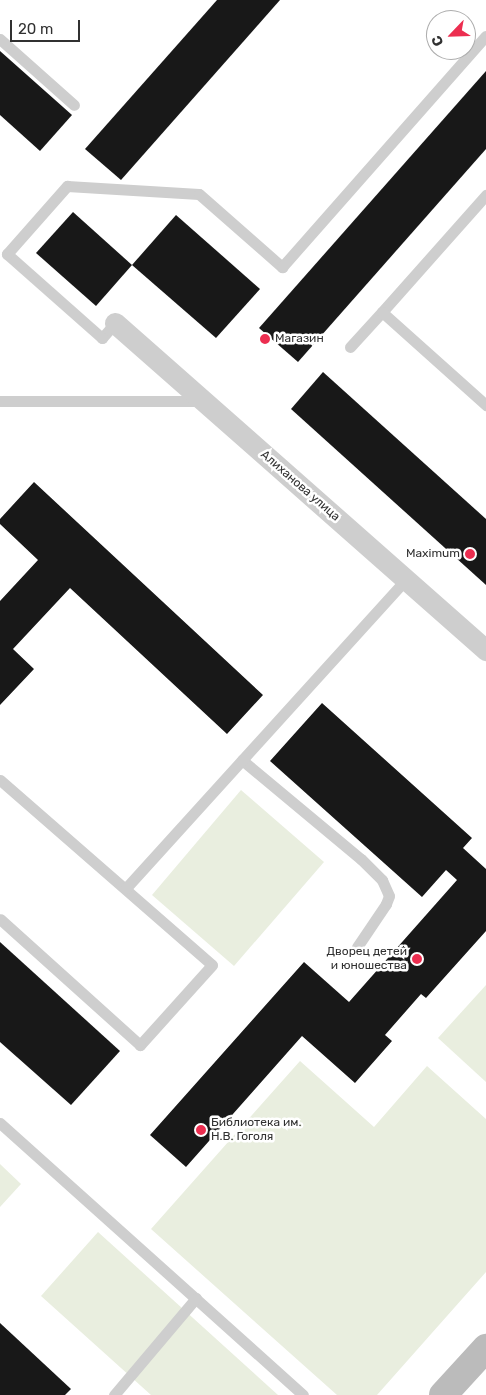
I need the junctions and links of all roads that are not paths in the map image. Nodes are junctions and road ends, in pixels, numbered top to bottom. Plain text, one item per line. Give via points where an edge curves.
1 (486, 36) edge
2 (0, 39) edge
3 (74, 105) dead end
4 (486, 195) edge
5 (382, 312) junction
6 (115, 323) joint
7 (350, 347) dead end
8 (0, 400) edge
9 (203, 401) junction
10 (486, 405) edge
11 (406, 579) junction
12 (486, 650) edge
13 (242, 760) junction
14 (0, 780) edge
15 (126, 888) junction
16 (0, 919) edge
17 (357, 946) dead end
18 (0, 1123) edge
19 (196, 1298) junction
20 (486, 1348) edge
21 (114, 1395) edge
22 (303, 1395) edge
23 (443, 1395) edge

1 - 6 lane via 282,267 199,194 67,186 7,254 102,338
2 - 3 lane
4 - 5 lane
5 - 7 lane
5 - 10 lane
6 - 9 street, Алиханова улица
8 - 9 lane
9 - 11 street, Алиханова улица
11 - 12 street, Алиханова улица
11 - 13 lane
13 - 15 lane
13 - 17 lane via 382,880 389,896 386,904
14 - 15 lane
15 - 16 lane via 212,965 140,1045
18 - 19 lane
19 - 21 lane
19 - 22 lane
20 - 23 main road

